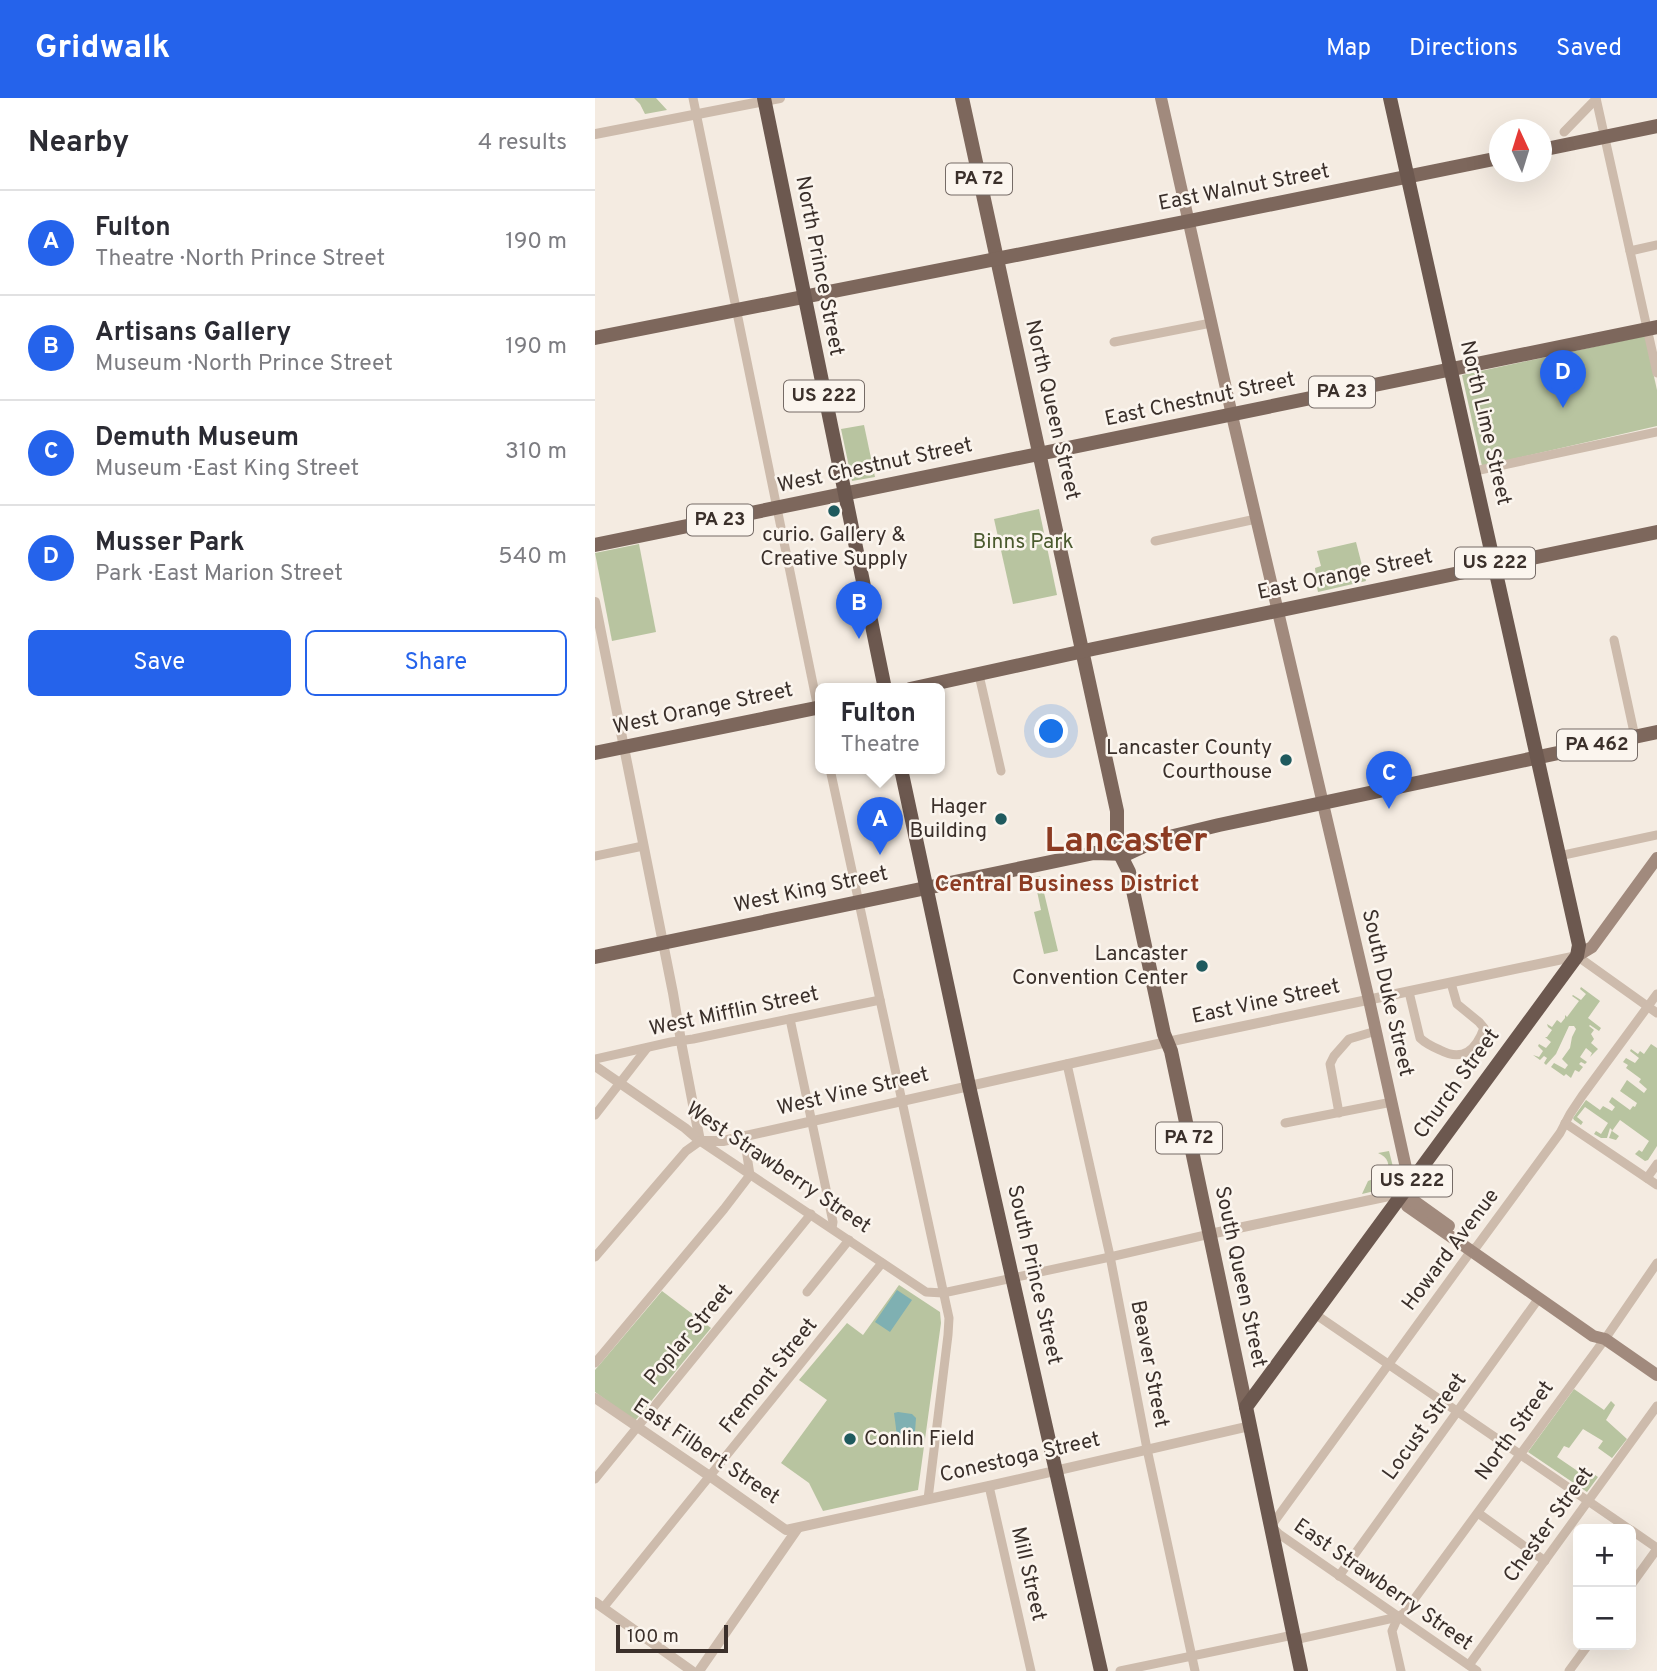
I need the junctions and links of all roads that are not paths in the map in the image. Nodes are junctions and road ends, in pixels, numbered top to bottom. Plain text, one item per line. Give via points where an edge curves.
1 (693, 98) edge
2 (780, 98) edge
3 (962, 98) edge
4 (1161, 98) edge
5 (1390, 98) edge
6 (764, 99) edge
7 (1596, 99) edge
8 (697, 114) junction
9 (1657, 126) edge
10 (1564, 132) dead end
11 (595, 134) edge
12 (1603, 137) junction
13 (1552, 148) edge
14 (1489, 160) edge
15 (1408, 177) junction
16 (1189, 221) junction
17 (1657, 245) edge
18 (1629, 251) junction
19 (996, 259) junction
20 (803, 297) junction
21 (737, 310) junction
22 (1211, 323) junction
23 (1652, 328) edge
24 (595, 338) edge
25 (1114, 342) dead end
26 (1452, 370) junction
27 (1657, 373) edge
28 (1232, 415) junction
29 (1657, 432) edge
30 (1040, 454) junction
31 (1475, 471) junction
32 (845, 494) junction
33 (777, 508) junction
34 (1256, 519) junction
35 (1657, 532) edge
36 (1155, 541) dead end
37 (595, 545) edge
38 (1495, 566) junction
39 (595, 602) edge
40 (1277, 611) junction
41 (1614, 640) dead end
42 (1083, 651) junction
43 (979, 675) junction
44 (884, 683) edge
45 (939, 683) edge
46 (815, 688) edge
47 (815, 708) edge
48 (1657, 732) edge
49 (1635, 737) junction
50 (624, 747) junction
51 (595, 753) edge
52 (1536, 757) junction
53 (1001, 772) dead end
54 (831, 774) edge
55 (902, 774) edge
56 (1322, 803) junction
57 (1657, 835) edge
58 (643, 846) junction
59 (1119, 855) junction
60 (595, 856) edge
61 (1559, 856) junction
62 (1657, 858) edge
63 (926, 888) junction
64 (858, 902) junction
65 (663, 943) junction
66 (1577, 956) junction
67 (595, 957) edge
68 (1451, 983) junction
69 (1409, 992) junction
70 (1657, 994) edge
71 (880, 1000) junction
72 (1369, 1000) junction
73 (1648, 1006) junction
74 (1657, 1013) edge
75 (790, 1019) junction
76 (1376, 1031) junction
77 (681, 1041) junction
78 (1167, 1042) junction
79 (647, 1048) junction
80 (595, 1059) edge
81 (1067, 1064) junction
82 (595, 1066) edge
83 (620, 1083) junction
84 (969, 1086) junction
85 (902, 1100) junction
86 (1392, 1102) junction
87 (1339, 1113) junction
88 (595, 1115) edge
89 (812, 1120) junction
90 (1285, 1123) dead end
91 (1565, 1123) junction
92 (744, 1136) junction
93 (700, 1142) junction
94 (1657, 1164) edge
95 (750, 1175) junction
96 (1647, 1178) junction
97 (1657, 1185) edge
98 (1403, 1193) junction
99 (811, 1214) junction
100 (832, 1228) junction
101 (1210, 1234) junction
102 (849, 1240) junction
103 (1474, 1249) junction
104 (595, 1257) edge
105 (1110, 1258) junction
106 (882, 1262) junction
107 (1657, 1263) edge
108 (1012, 1278) junction
109 (807, 1292) dead end
110 (943, 1293) junction
111 (1539, 1298) junction
112 (1315, 1314) junction
113 (1605, 1339) junction
114 (595, 1363) edge
115 (1388, 1364) junction
116 (1657, 1375) edge
117 (595, 1398) edge
118 (1657, 1406) edge
119 (1246, 1407) junction
120 (1457, 1411) junction
121 (1250, 1426) junction
122 (636, 1427) junction
123 (1147, 1449) junction
124 (1520, 1455) junction
125 (1056, 1471) junction
126 (711, 1477) junction
127 (595, 1479) edge
128 (989, 1486) junction
129 (927, 1499) junction
130 (1588, 1501) junction
131 (1478, 1513) junction
132 (1621, 1524) edge
133 (1271, 1526) junction
134 (798, 1528) junction
135 (1636, 1534) edge
136 (1657, 1549) edge
137 (1545, 1561) junction
138 (1339, 1576) junction
139 (1636, 1578) edge
140 (599, 1605) edge
141 (1398, 1617) junction
142 (1293, 1637) junction
143 (1584, 1650) edge
144 (1192, 1656) junction
145 (1473, 1668) edge
146 (692, 1671) edge
147 (699, 1671) edge
148 (1031, 1671) edge
149 (1101, 1671) edge
150 (1120, 1671) edge
151 (1195, 1671) edge
152 (1301, 1671) edge
153 (1401, 1671) edge
154 (1569, 1671) edge

1 - 8 street
2 - 6 street
3 - 19 main road, North Queen Street / PA 72
4 - 16 main road, South Duke Street
5 - 15 highway, North Lime Street / US 222
6 - 8 street
6 - 20 highway, North Prince Street / US 222
7 - 10 street
7 - 12 street
8 - 11 street
8 - 21 street
9 - 12 main road
12 - 13 main road
12 - 18 street
14 - 15 main road, East Walnut Street
15 - 16 main road, East Walnut Street
15 - 26 highway, North Lime Street / US 222
16 - 19 main road, East Walnut Street
16 - 22 main road, South Duke Street
17 - 18 street
18 - 23 street
19 - 20 main road, East Walnut Street
19 - 30 main road, North Queen Street / PA 72
20 - 21 main road, East Walnut Street
20 - 32 highway, North Prince Street / US 222
21 - 24 main road, East Walnut Street
21 - 33 street
22 - 25 street
22 - 28 main road, South Duke Street
23 - 26 main road, East Chestnut Street / PA 23
23 - 27 street
26 - 28 main road, East Chestnut Street / PA 23
26 - 31 highway, North Lime Street / US 222
28 - 30 main road, East Chestnut Street / PA 23
28 - 34 main road, South Duke Street
29 - 31 street
30 - 32 main road, West Chestnut Street / PA 23
30 - 42 main road, North Queen Street / PA 72
31 - 38 highway, North Lime Street / US 222
32 - 33 main road, West Chestnut Street / PA 23
32 - 44 highway, North Prince Street / US 222
33 - 37 main road, West Chestnut Street / PA 23
33 - 46 street
34 - 36 street
34 - 40 main road, South Duke Street
35 - 38 main road, East Orange Street
38 - 40 main road, East Orange Street
38 - 52 highway, North Lime Street / US 222
39 - 50 street
40 - 42 main road, East Orange Street
40 - 56 main road, South Duke Street
41 - 49 street
42 - 43 main road
42 - 59 main road, North Queen Street / PA 72 via 1117,811
43 - 45 main road
43 - 53 street
47 - 50 main road, West Orange Street
48 - 49 main road, PA 462
49 - 52 main road, PA 462
50 - 51 main road, West Orange Street
50 - 58 street
52 - 56 main road, PA 462
52 - 61 highway, US 222
54 - 64 street
55 - 63 highway
56 - 59 main road, PA 462 via 1162,838
56 - 72 main road, South Duke Street
57 - 61 street
58 - 60 street
58 - 65 street
59 - 63 main road, West King Street / PA 462 via 1094,853
59 - 78 main road, South Queen Street / PA 72 via 1129,873
61 - 66 highway, US 222 via 1579,945
62 - 66 main road, Church Street via 1592,947
63 - 64 main road, West King Street / PA 462
63 - 84 highway, South Prince Street
64 - 65 main road, West King Street / PA 462
64 - 71 street
65 - 67 main road, West King Street / PA 462
65 - 77 street
66 - 68 street, East Vine Street
66 - 73 street
66 - 98 highway, Church Street / US 222
68 - 69 street, East Vine Street
68 - 69 street via 1457,1004 1484,1028 1468,1052 1459,1056 1420,1038
69 - 72 street, East Vine Street
70 - 73 street, Howard Avenue
71 - 75 street, West Mifflin Street
71 - 85 street
72 - 76 main road, South Duke Street
72 - 78 street, East Vine Street
73 - 74 street
73 - 91 street, Howard Avenue
75 - 77 street, West Mifflin Street
75 - 89 street
76 - 86 main road, South Duke Street
76 - 87 street via 1349,1039 1329,1065
77 - 79 street, West Mifflin Street
77 - 93 street
78 - 81 street, West Vine Street
78 - 101 main road, South Queen Street / PA 72
79 - 80 street, West Mifflin Street
79 - 83 street
81 - 84 street, West Vine Street
81 - 105 street, Beaver Street
82 - 83 street, West Strawberry Street
83 - 88 street
83 - 93 street, West Strawberry Street
84 - 85 street, West Vine Street
84 - 108 highway, South Prince Street
85 - 89 street, West Vine Street
85 - 110 street
86 - 87 street
86 - 98 main road, South Duke Street via 1406,1168
87 - 90 street
89 - 92 street, West Vine Street
89 - 100 street
91 - 96 street
91 - 103 street, Howard Avenue
92 - 93 street, West Vine Street
92 - 95 street
93 - 95 street, West Strawberry Street
93 - 104 street via 686,1151
94 - 96 street
95 - 99 street, West Strawberry Street
95 - 114 street
96 - 97 street
98 - 101 street
98 - 103 main road
98 - 112 highway, Church Street / US 222
99 - 100 street, West Strawberry Street
99 - 122 street, Poplar Street
100 - 102 street, West Strawberry Street
101 - 105 street
101 - 119 main road, South Queen Street / PA 72
102 - 106 street, West Strawberry Street
102 - 109 street
103 - 111 main road
103 - 113 main road
103 - 115 street, Howard Avenue
105 - 108 street
105 - 123 street, Beaver Street
106 - 110 street, West Strawberry Street via 922,1289
106 - 126 street, Fremont Street
107 - 113 street, North Street
108 - 110 street
108 - 125 highway, South Prince Street
110 - 129 street via 949,1326
111 - 113 main road
111 - 120 street, Locust Street
112 - 115 street
112 - 119 highway, Church Street / US 222
113 - 116 main road
113 - 124 street, North Street
115 - 120 street
115 - 133 street, Howard Avenue
117 - 122 street, East Filbert Street
118 - 130 street, Chester Street
119 - 121 highway, South Queen Street
120 - 124 street
120 - 138 street, Locust Street
121 - 123 street, Conestoga Street
121 - 133 highway, South Queen Street
122 - 126 street, East Filbert Street
122 - 127 street, Poplar Street
123 - 125 street, Conestoga Street
123 - 144 street, Beaver Street
124 - 130 street
124 - 131 street, North Street
125 - 128 street, Conestoga Street
125 - 149 highway, South Prince Street
126 - 134 street, East Filbert Street via 786,1530
126 - 140 street, Fremont Street
128 - 129 street, Conestoga Street
128 - 148 street, Mill Street
129 - 134 street, Conestoga Street
130 - 132 street
130 - 137 street, Chester Street
131 - 137 street
131 - 141 street, North Street
133 - 138 street, East Strawberry Street
133 - 142 highway, South Queen Street
134 - 147 street
135 - 136 street
136 - 139 street
137 - 145 street, Chester Street
138 - 141 street, East Strawberry Street
140 - 146 street
141 - 142 street
141 - 145 street, East Strawberry Street
141 - 153 street via 1392,1631
142 - 144 street
142 - 152 highway, South Queen Street
143 - 154 street
144 - 150 street
144 - 151 street, Beaver Street

